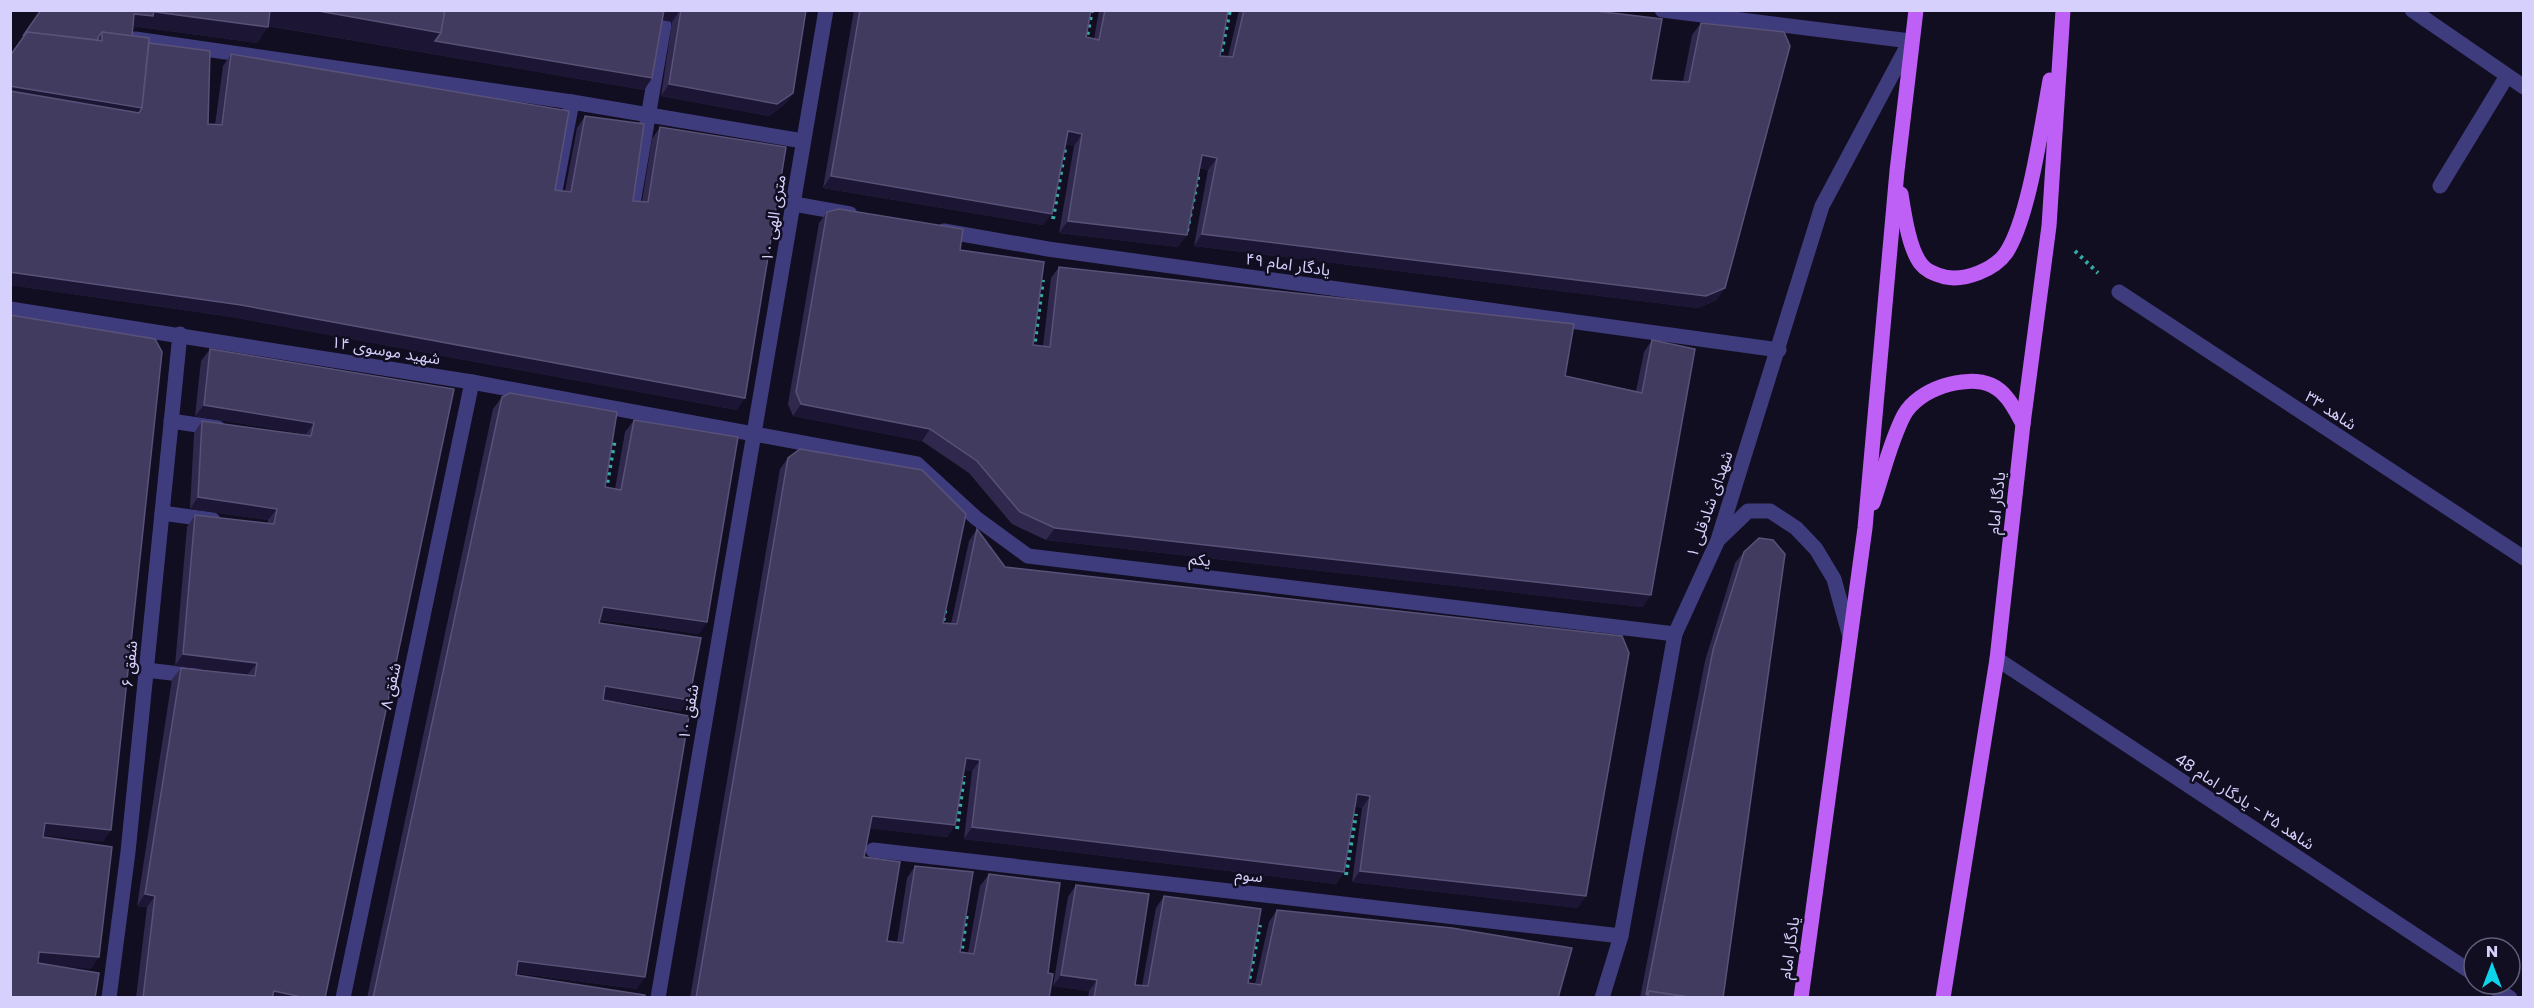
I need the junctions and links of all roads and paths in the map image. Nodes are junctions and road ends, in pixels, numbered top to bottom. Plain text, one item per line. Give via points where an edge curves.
1 (826, 10) edge
2 (1092, 10) edge
3 (1230, 10) edge
4 (1662, 10) edge
5 (1916, 10) edge
6 (2412, 10) edge
7 (2063, 12) edge
8 (664, 25) edge
9 (135, 39) edge
10 (1910, 41) junction
11 (1086, 42) edge
12 (1219, 62) edge
13 (2507, 76) junction
14 (2523, 87) edge
15 (572, 102) junction
16 (647, 115) junction
17 (803, 141) junction
18 (1065, 148) edge
19 (1898, 171) junction
20 (1199, 173) edge
21 (2440, 186) dead end
22 (554, 196) edge
23 (794, 204) junction
24 (632, 209) edge
25 (863, 216) edge
26 (2049, 226) junction
27 (932, 229) edge
28 (1048, 249) junction
29 (1180, 267) junction
30 (2119, 292) joint
31 (10, 309) edge
32 (180, 334) junction
33 (1034, 350) edge
34 (1779, 350) junction
35 (472, 382) junction
36 (620, 411) junction
37 (171, 421) junction
38 (2023, 424) junction
39 (229, 429) edge
40 (754, 432) junction
41 (605, 497) edge
42 (162, 513) junction
43 (228, 522) edge
44 (1865, 528) junction
45 (1718, 540) junction
46 (2523, 558) edge
47 (947, 599) edge
48 (942, 632) edge
49 (1675, 634) junction
50 (1850, 639) junction
51 (1997, 659) junction
52 (146, 670) junction
53 (210, 677) edge
54 (964, 776) edge
55 (1356, 814) edge
56 (873, 850) dead end
57 (953, 860) junction
58 (973, 862) junction
59 (1266, 895) junction
60 (1341, 904) junction
61 (1621, 936) junction
62 (960, 959) edge
63 (2462, 966) edge
64 (1247, 989) edge
65 (109, 998) edge
66 (343, 998) edge
67 (658, 998) edge
68 (1602, 998) edge
69 (1801, 998) edge
70 (1943, 998) edge

1 - 17 street, ۱۰ متری الهی
2 - 11 path
3 - 12 path
4 - 10 street
5 - 10 main road, یادگار امام
6 - 13 street
7 - 19 main road via 2031,178 2016,232 2005,254 1986,270 1966,277 1936,275 1921,265 1906,223
7 - 26 main road, یادگار امام
8 - 16 street
9 - 15 street
10 - 19 main road, یادگار امام
10 - 34 street, شهدای شادقلی ۱ via 1822,206
13 - 14 street
13 - 21 street
15 - 16 street
15 - 22 street
16 - 17 street
16 - 24 street
17 - 23 street, ۱۰ متری الهی
18 - 28 path
19 - 44 main road, یادگار امام
20 - 29 path
23 - 25 street
23 - 40 street, ۱۰ متری الهی
26 - 30 path
26 - 38 main road, یادگار امام
27 - 28 street, یادگار امام ۴۹
28 - 29 street, یادگار امام ۴۹
28 - 33 path
29 - 34 street, یادگار امام ۴۹
30 - 46 street, شاهد ۳۳
31 - 32 street, شهید موسوی ۱۴
32 - 35 street, شهید موسوی ۱۴
32 - 37 street, شفق ۶
34 - 45 street, شهدای شادقلی ۱
35 - 36 street, شهید موسوی ۱۴
35 - 66 street, شفق ۸
36 - 40 street, شهید موسوی ۱۴
36 - 41 path
37 - 39 street
37 - 42 street, شفق ۶
38 - 44 main road via 2010,401 1992,385 1970,381 1945,385 1923,396 1905,413
38 - 51 main road, یادگار امام
40 - 49 street, یکم via 917,464 976,518 1028,556
40 - 67 street, شفق ۱۰
42 - 43 street
42 - 52 street, شفق ۶
44 - 50 main road, یادگار امام
45 - 49 street, شهدای شادقلی ۱
45 - 50 street via 1748,511 1770,511 1796,528 1816,549 1834,579
47 - 48 path
49 - 61 street, شهدای شادقلی ۱
50 - 69 main road, یادگار امام
51 - 63 street, شاهد ۳۵ - یادگار امام 48
51 - 70 main road, یادگار امام
52 - 53 street
52 - 65 street, شفق ۶ via 122,852
54 - 57 path
55 - 60 path
56 - 57 street, سوم
57 - 58 street, سوم
58 - 59 street, سوم
58 - 62 path
59 - 60 street, سوم
59 - 64 path
60 - 61 street, سوم
61 - 68 street, شهدای شادقلی ۱

